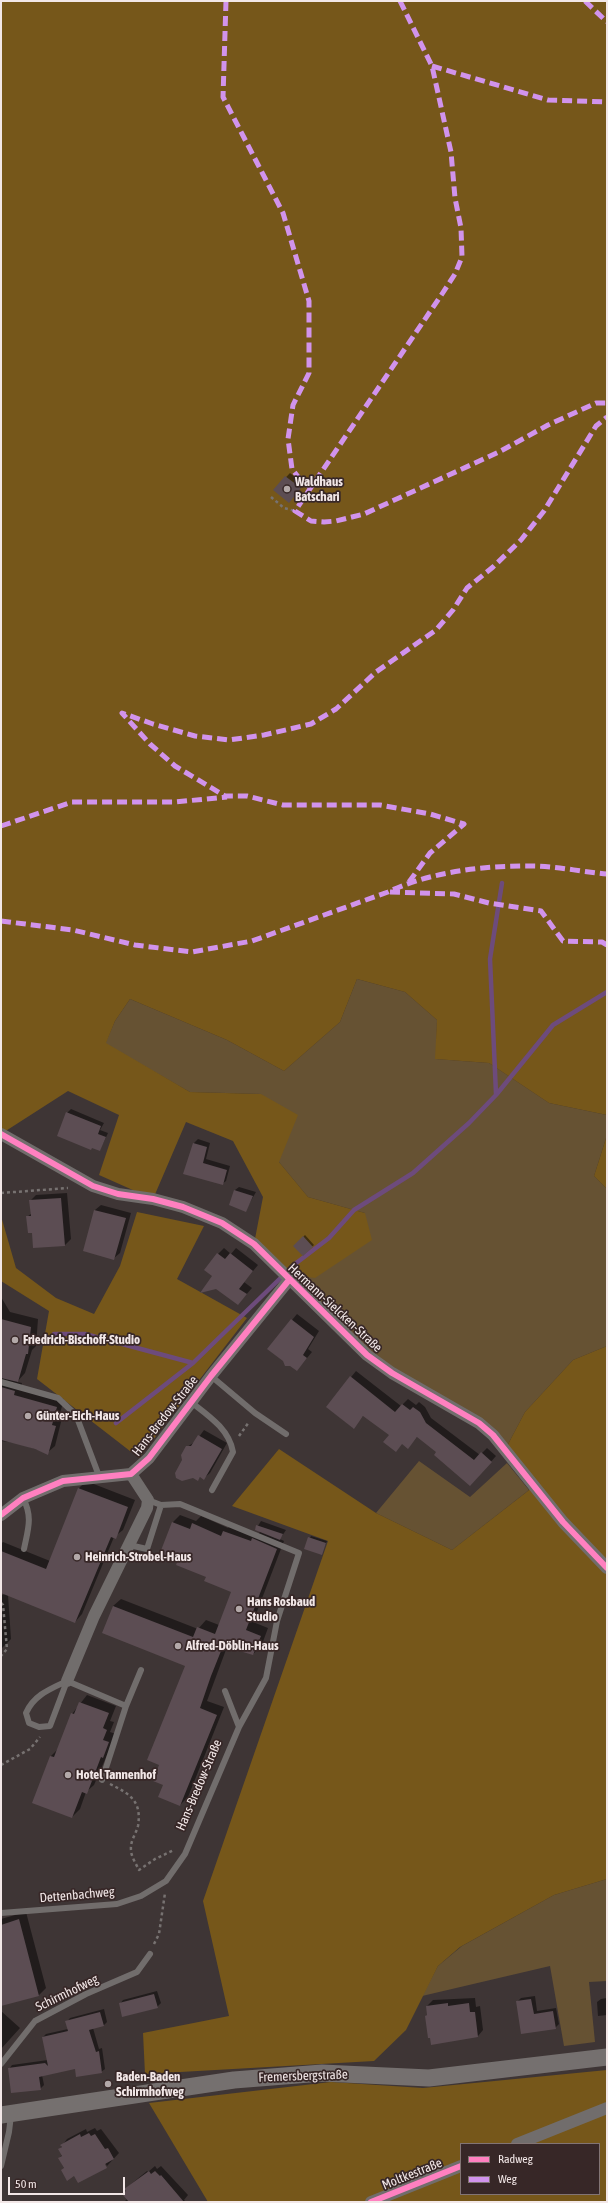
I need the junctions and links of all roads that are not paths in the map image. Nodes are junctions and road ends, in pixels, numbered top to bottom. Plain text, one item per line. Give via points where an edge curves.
1 (1, 1134) edge
2 (285, 1276) junction
3 (211, 1376) junction
4 (1, 1382) edge
5 (191, 1402) junction
6 (286, 1434) dead end
7 (130, 1474) junction
8 (99, 1476) junction
9 (212, 1490) dead end
10 (23, 1498) junction
11 (148, 1500) junction
12 (162, 1505) junction
13 (1, 1515) edge
14 (129, 1546) junction
15 (24, 1549) dead end
16 (607, 1568) edge
17 (141, 1670) dead end
18 (67, 1681) junction
19 (225, 1691) dead end
20 (126, 1706) junction
21 (239, 1726) junction
22 (102, 1780) dead end
23 (184, 1854) joint
24 (1, 1913) edge
25 (150, 1954) road end
26 (607, 2057) edge
27 (1, 2064) edge
28 (607, 2108) edge
29 (6, 2114) edge
30 (519, 2143) edge
31 (1, 2166) edge
32 (460, 2166) edge
33 (371, 2202) edge

1 - 2 street, Hermann-Sielcken-Straße via 93,1186 118,1194 183,1207 222,1223 254,1244
2 - 3 street, Hans-Bredow-Straße
2 - 16 street, Hermann-Sielcken-Straße via 367,1355 392,1373 478,1423 493,1435 563,1522
3 - 5 street, Hans-Bredow-Straße
3 - 6 lane via 255,1413
4 - 8 lane via 58,1398 76,1415
5 - 7 street, Hans-Bredow-Straße via 149,1458
5 - 9 lane via 216,1422 229,1437 232,1446 233,1452
7 - 8 street, Hans-Bredow-Straße
7 - 11 street, Hans-Bredow-Straße
8 - 10 street, Hans-Bredow-Straße via 63,1481
10 - 13 street, Hans-Bredow-Straße
10 - 15 lane via 28,1510 29,1525
11 - 12 lane, Hans-Bredow-Straße
11 - 14 street via 147,1508
12 - 14 lane via 147,1549
12 - 21 lane, Hans-Bredow-Straße via 180,1504 299,1553 277,1621 266,1678
14 - 18 street via 94,1616
17 - 20 lane
18 - 18 lane via 43,1692 30,1704 26,1713 30,1723 39,1727 50,1726
18 - 20 lane
19 - 21 lane
20 - 22 lane
21 - 23 lane, Hans-Bredow-Straße
23 - 24 lane, Dettenbachweg via 166,1881 141,1896 117,1904
25 - 27 lane, Schirmhofweg via 137,1972 86,1994 35,2021
26 - 29 main road, Fremersbergstraße via 430,2078 322,2073 264,2077
28 - 30 street
29 - 31 lane via 9,2132
32 - 33 street, Moltkestraße

